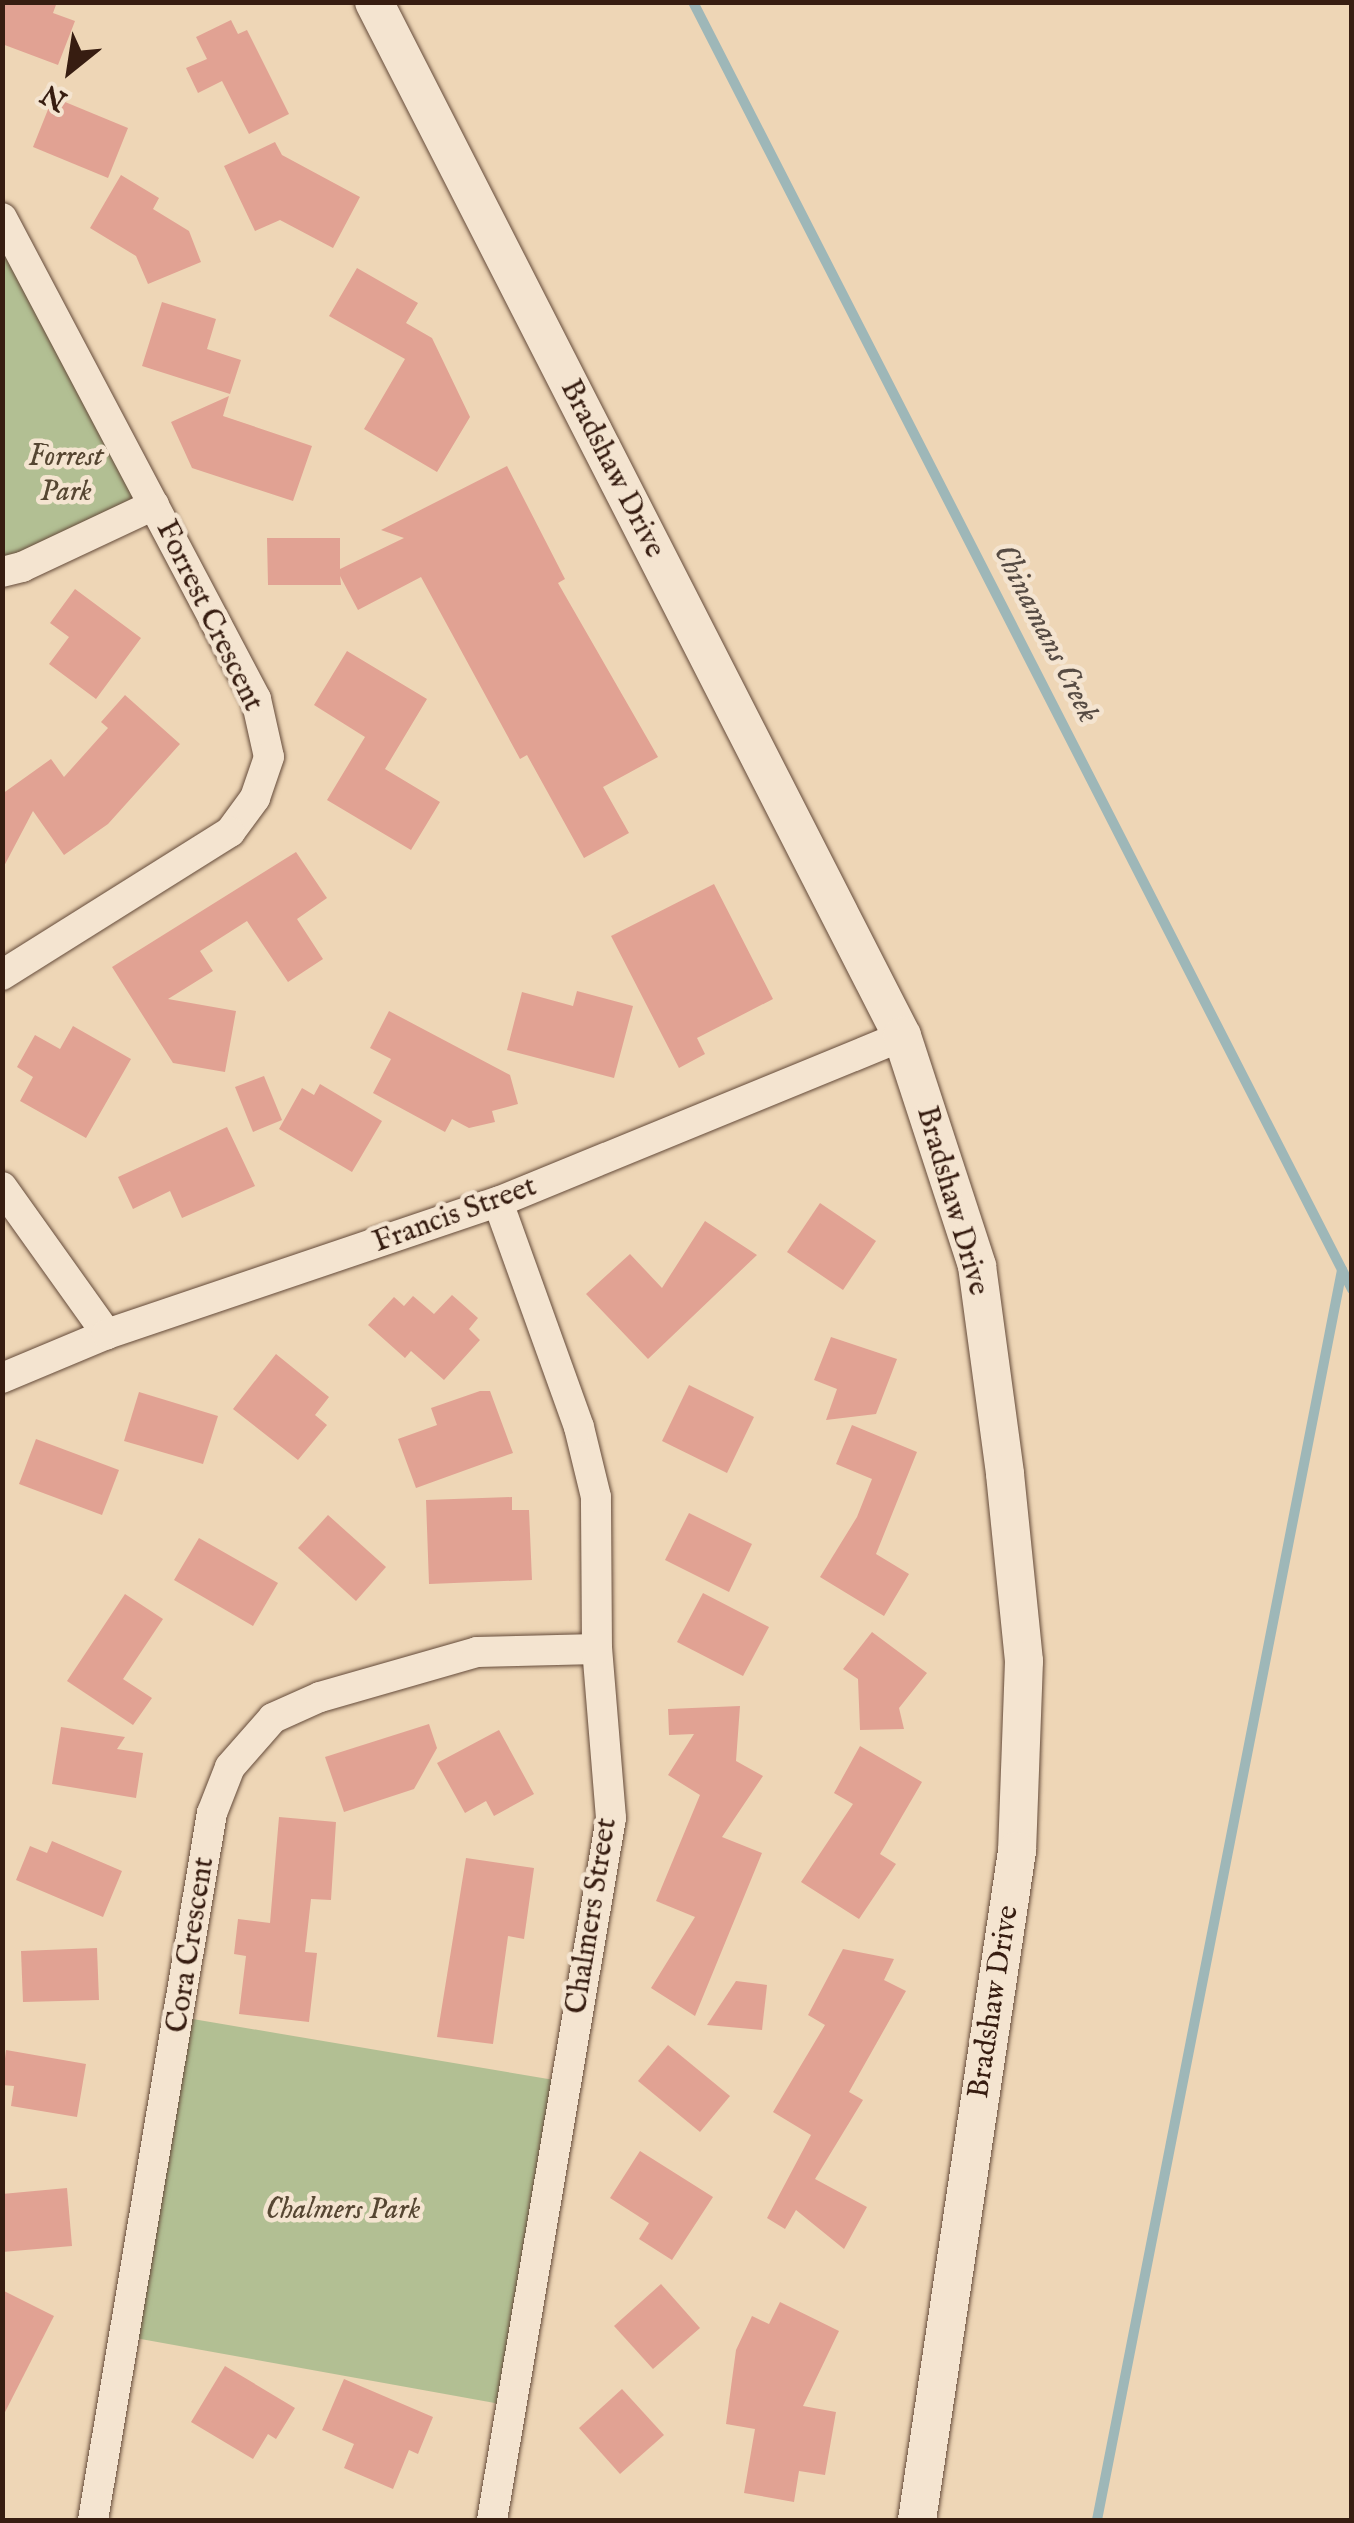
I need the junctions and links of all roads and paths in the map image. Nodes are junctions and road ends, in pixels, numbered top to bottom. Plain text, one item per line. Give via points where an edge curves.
1 (374, 2) edge
2 (2, 218) edge
3 (154, 505) junction
4 (2, 572) edge
5 (2, 974) edge
6 (902, 1036) junction
7 (2, 1187) edge
8 (498, 1202) junction
9 (107, 1334) junction
10 (2, 1378) edge
11 (597, 1648) junction
12 (94, 2520) edge
13 (492, 2520) edge
14 (916, 2520) edge

1 - 6 street, Bradshaw Drive
2 - 3 street, Forrest Crescent
3 - 4 street
3 - 5 street, Forrest Crescent via 256,700 268,757 264,771 255,798 230,832
6 - 8 street, Francis Street
6 - 14 street, Bradshaw Drive via 977,1266 1024,1661 1017,1851
7 - 9 street
8 - 9 street, Francis Street
8 - 11 street, Chalmers Street via 596,1497
9 - 10 street, Francis Street
11 - 12 street, Cora Crescent via 477,1652 320,1697 273,1718 230,1767 212,1813
11 - 13 street, Chalmers Street via 610,1818

